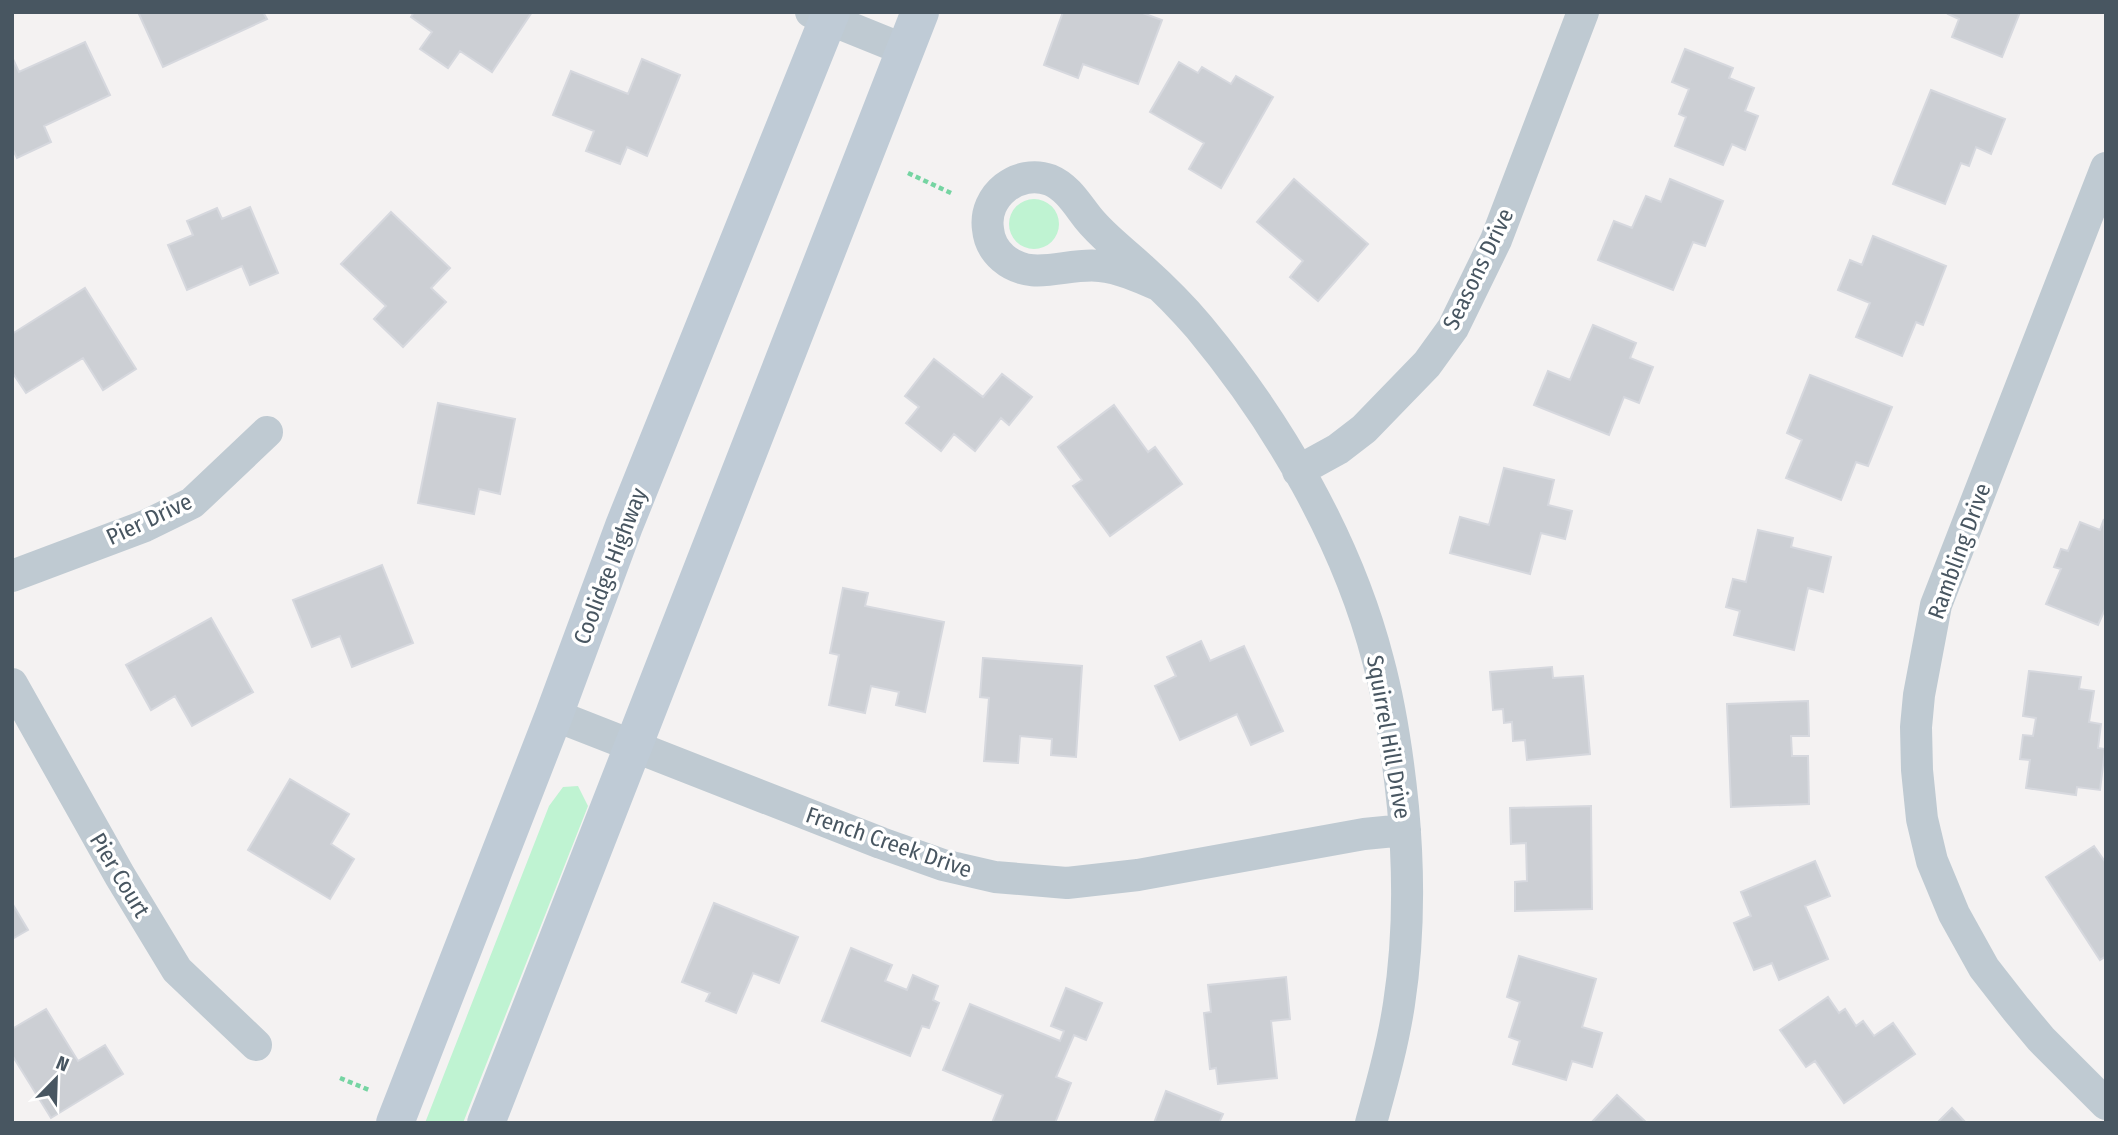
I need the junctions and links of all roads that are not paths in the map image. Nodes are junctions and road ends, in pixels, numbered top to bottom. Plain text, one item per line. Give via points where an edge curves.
1 (920, 12) edge
2 (1583, 12) edge
3 (824, 15) edge
4 (905, 50) junction
5 (2106, 168) edge
6 (1158, 285) junction
7 (267, 432) dead end
8 (1298, 471) junction
9 (12, 576) edge
10 (12, 684) edge
11 (554, 715) junction
12 (633, 746) junction
13 (1405, 830) junction
14 (256, 1045) dead end
15 (2106, 1104) edge
16 (395, 1123) edge
17 (486, 1123) edge
18 (1371, 1123) edge

1 - 4 main road
2 - 8 street, Seasons Drive via 1496,240 1453,328 1427,364 1364,429
3 - 4 street
3 - 11 main road, Coolidge Highway
4 - 12 main road
5 - 15 street, Rambling Drive via 1936,605 1916,727 1922,820 1932,861 1954,914 1984,968 2016,1009
6 - 6 street, Squirrel Hill Drive via 1052,181 1022,178 998,192 987,223 989,238 995,251 1019,269 1103,266
6 - 8 street, Squirrel Hill Drive via 1198,326 1252,397
7 - 9 street, Pier Drive via 192,503 145,526
8 - 13 street, Squirrel Hill Drive via 1340,552 1377,657 1388,701
10 - 14 street, Pier Court via 177,970
11 - 12 street, French Creek Drive
11 - 16 main road, Coolidge Highway
12 - 13 street, French Creek Drive via 906,852 1008,879 1067,883 1138,875
12 - 17 main road
13 - 18 street, Squirrel Hill Drive via 1405,943 1399,1002

